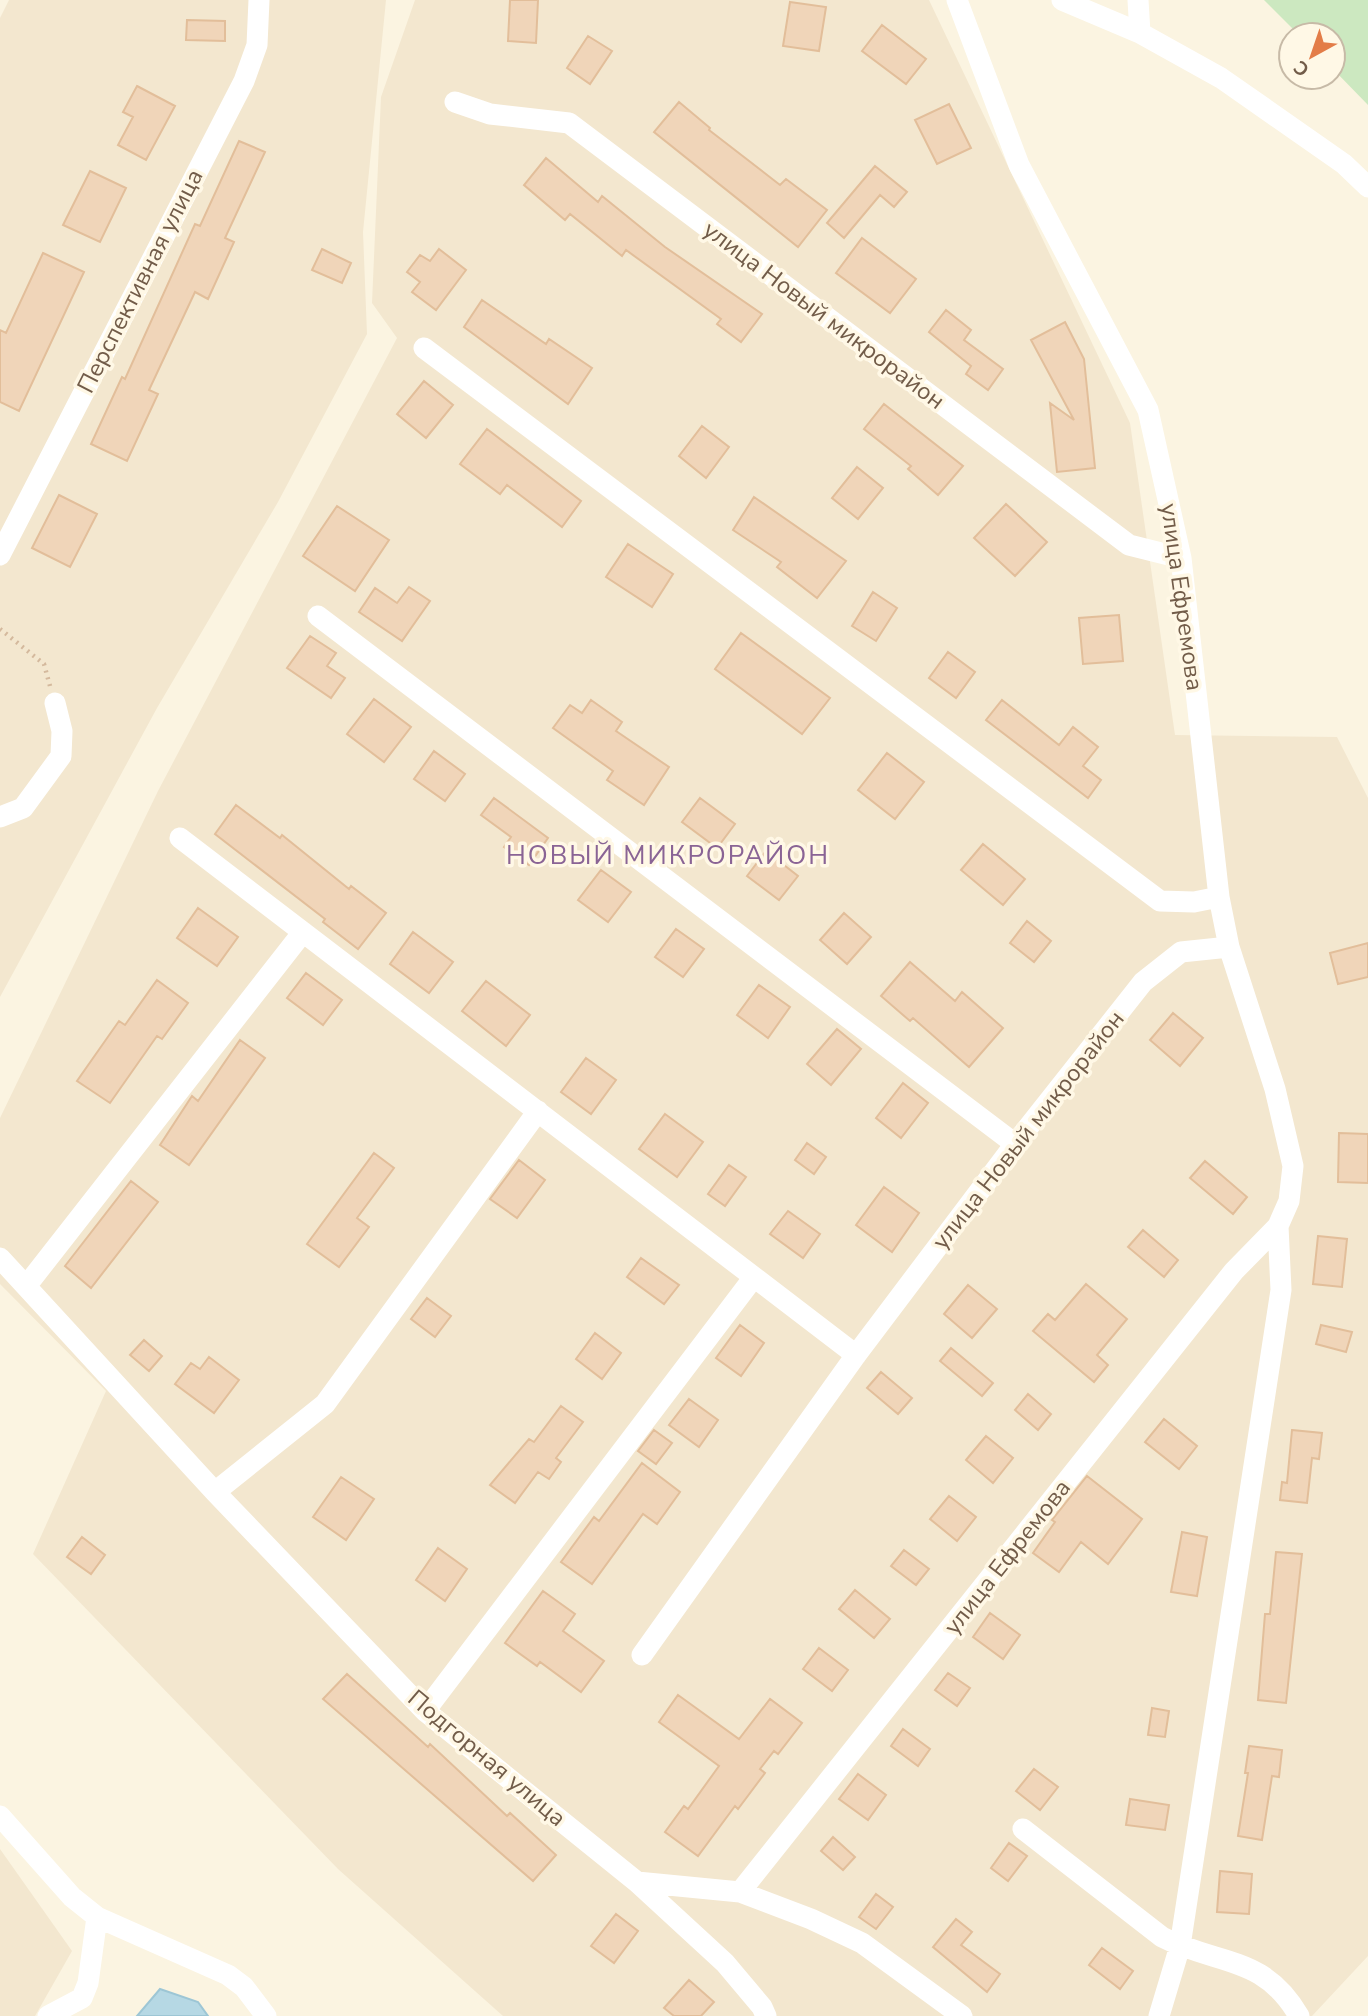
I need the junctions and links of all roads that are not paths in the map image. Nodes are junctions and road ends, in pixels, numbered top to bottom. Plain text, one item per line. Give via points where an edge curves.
1 (259, 0) edge
2 (957, 0) edge
3 (1062, 0) edge
4 (1139, 0) edge
5 (1140, 33) junction
6 (455, 102) dead end
7 (1368, 187) edge
8 (424, 348) dead end
9 (0, 555) edge
10 (1181, 558) junction
11 (318, 616) dead end
12 (55, 703) road end
13 (0, 817) edge
14 (180, 838) dead end
15 (1219, 897) junction
16 (303, 932) junction
17 (1229, 947) junction
18 (538, 1111) junction
19 (1014, 1144) junction
20 (1278, 1226) junction
21 (0, 1258) edge
22 (754, 1277) junction
23 (27, 1285) junction
24 (856, 1355) junction
25 (215, 1492) junction
26 (642, 1655) dead end
27 (425, 1711) junction
28 (0, 1816) edge
29 (1023, 1829) dead end
30 (637, 1882) junction
31 (740, 1892) junction
32 (97, 1917) junction
33 (1180, 1947) junction
34 (48, 2016) edge
35 (266, 2016) edge
36 (766, 2016) edge
37 (962, 2016) edge
38 (1159, 2016) edge
39 (1299, 2016) edge

1 - 9 street, Перспективная улица via 257,45 244,81
2 - 10 street, улица Ефремова via 1019,165 1148,410
3 - 5 street
4 - 5 street
5 - 7 street via 1221,78 1344,164
6 - 10 street, улица Новый микрорайон via 490,114 569,123 1129,545
8 - 15 street via 1160,901
10 - 15 street, улица Ефремова
11 - 19 street
12 - 13 street via 62,731 61,756 23,808
14 - 16 street
15 - 17 street, улица Ефремова
16 - 18 street
16 - 23 street
17 - 19 street, улица Новый микрорайон via 1181,952 1143,982
17 - 20 street, улица Ефремова via 1275,1089 1293,1166 1289,1201
18 - 22 street
18 - 25 street via 325,1404
19 - 24 street, улица Новый микрорайон
20 - 31 street, улица Ефремова via 1234,1271
20 - 33 street, улица Ефремова via 1281,1290
21 - 23 street, Подгорная улица
22 - 24 street
22 - 27 street
23 - 25 street, Подгорная улица
24 - 26 street, улица Новый микрорайон
25 - 27 street, Подгорная улица
27 - 30 street, Подгорная улица
28 - 32 street via 72,1897
29 - 33 street
30 - 31 street
30 - 36 street, Подгорная улица via 725,1963
31 - 37 street via 862,1943
32 - 34 street via 82,1998
32 - 35 street via 228,1975 244,1987
33 - 38 street, улица Ефремова
33 - 39 street via 1259,1971 1286,1994

